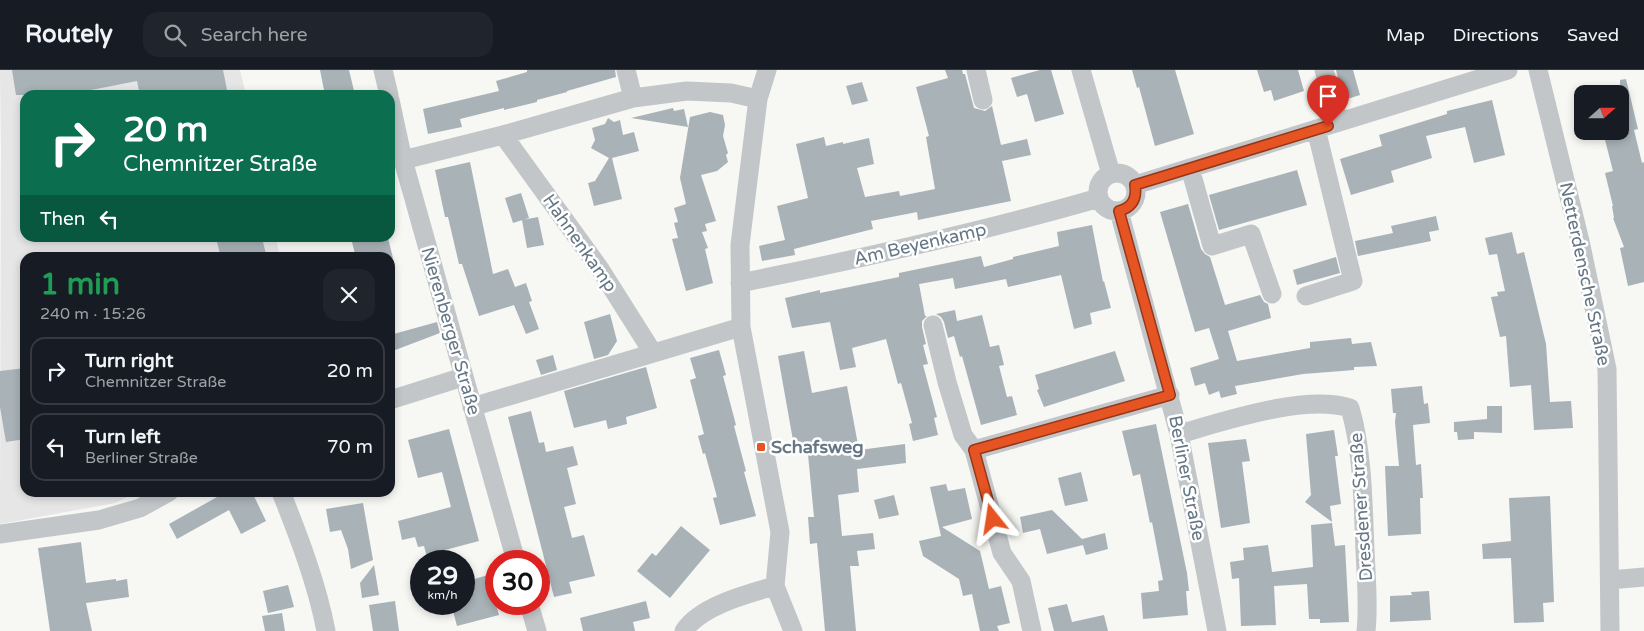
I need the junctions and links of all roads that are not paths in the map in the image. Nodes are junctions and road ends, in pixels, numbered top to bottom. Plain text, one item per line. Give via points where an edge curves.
1 (383, 70) edge
2 (626, 70) edge
3 (768, 70) edge
4 (976, 70) edge
5 (1081, 70) edge
6 (1324, 70) edge
7 (1508, 70) edge
8 (1538, 70) edge
9 (388, 90) edge
10 (633, 98) junction
11 (758, 99) junction
12 (983, 100) dead end
13 (1339, 122) junction
14 (395, 123) edge
15 (1316, 129) junction
16 (503, 135) junction
17 (403, 160) junction
18 (1190, 168) junction
19 (1111, 174) junction
20 (1135, 185) junction
21 (1099, 198) junction
22 (1119, 211) junction
23 (740, 283) junction
24 (1272, 294) dead end
25 (1306, 296) dead end
26 (933, 324) dead end
27 (741, 327) junction
28 (653, 353) junction
29 (463, 377) junction
30 (1170, 395) junction
31 (395, 398) edge
32 (472, 407) junction
33 (1179, 434) junction
34 (974, 450) junction
35 (160, 497) edge
36 (283, 497) edge
37 (0, 534) edge
38 (513, 550) edge
39 (1644, 577) edge
40 (1610, 580) junction
41 (775, 586) junction
42 (532, 615) edge
43 (326, 631) edge
44 (537, 631) edge
45 (684, 631) edge
46 (793, 631) edge
47 (1032, 631) edge
48 (1217, 631) edge
49 (1366, 631) edge
50 (1610, 631) edge

1 - 9 street
2 - 10 street
3 - 11 street
4 - 12 street
5 - 19 street
6 - 13 street
7 - 13 street
8 - 40 street, Netterdensche Straße via 1580,241 1606,369
10 - 11 street via 687,91
10 - 16 street
11 - 23 street via 740,245
13 - 15 street
14 - 17 street, Nierenberger Straße
15 - 18 street
15 - 25 street via 1353,280
16 - 17 street
16 - 28 street, Hahnenkamp via 600,269
17 - 29 street, Nierenberger Straße
18 - 20 street
18 - 24 street via 1212,246 1251,234
19 - 20 street via 1126,175
19 - 21 street via 1100,184
20 - 22 street via 1134,201
21 - 22 street via 1108,209
21 - 23 street, Am Beyenkamp via 947,238
22 - 30 street, Berliner Straße
23 - 27 street
26 - 34 street via 964,435
27 - 28 street
27 - 41 street via 780,532
28 - 32 street
29 - 31 street
29 - 32 street, Nierenberger Straße
30 - 33 street, Berliner Straße
30 - 34 street
32 - 38 street, Nierenberger Straße
33 - 48 street, Berliner Straße
33 - 49 street, Dresdener Straße via 1289,407 1337,404 1350,408 1357,432 1368,616
34 - 47 street via 1002,553 1021,581
35 - 37 street via 140,508 99,520
36 - 43 street via 310,570
39 - 40 street
40 - 50 street, Netterdensche Straße
41 - 45 street via 721,602 688,624
41 - 46 street
42 - 44 street

